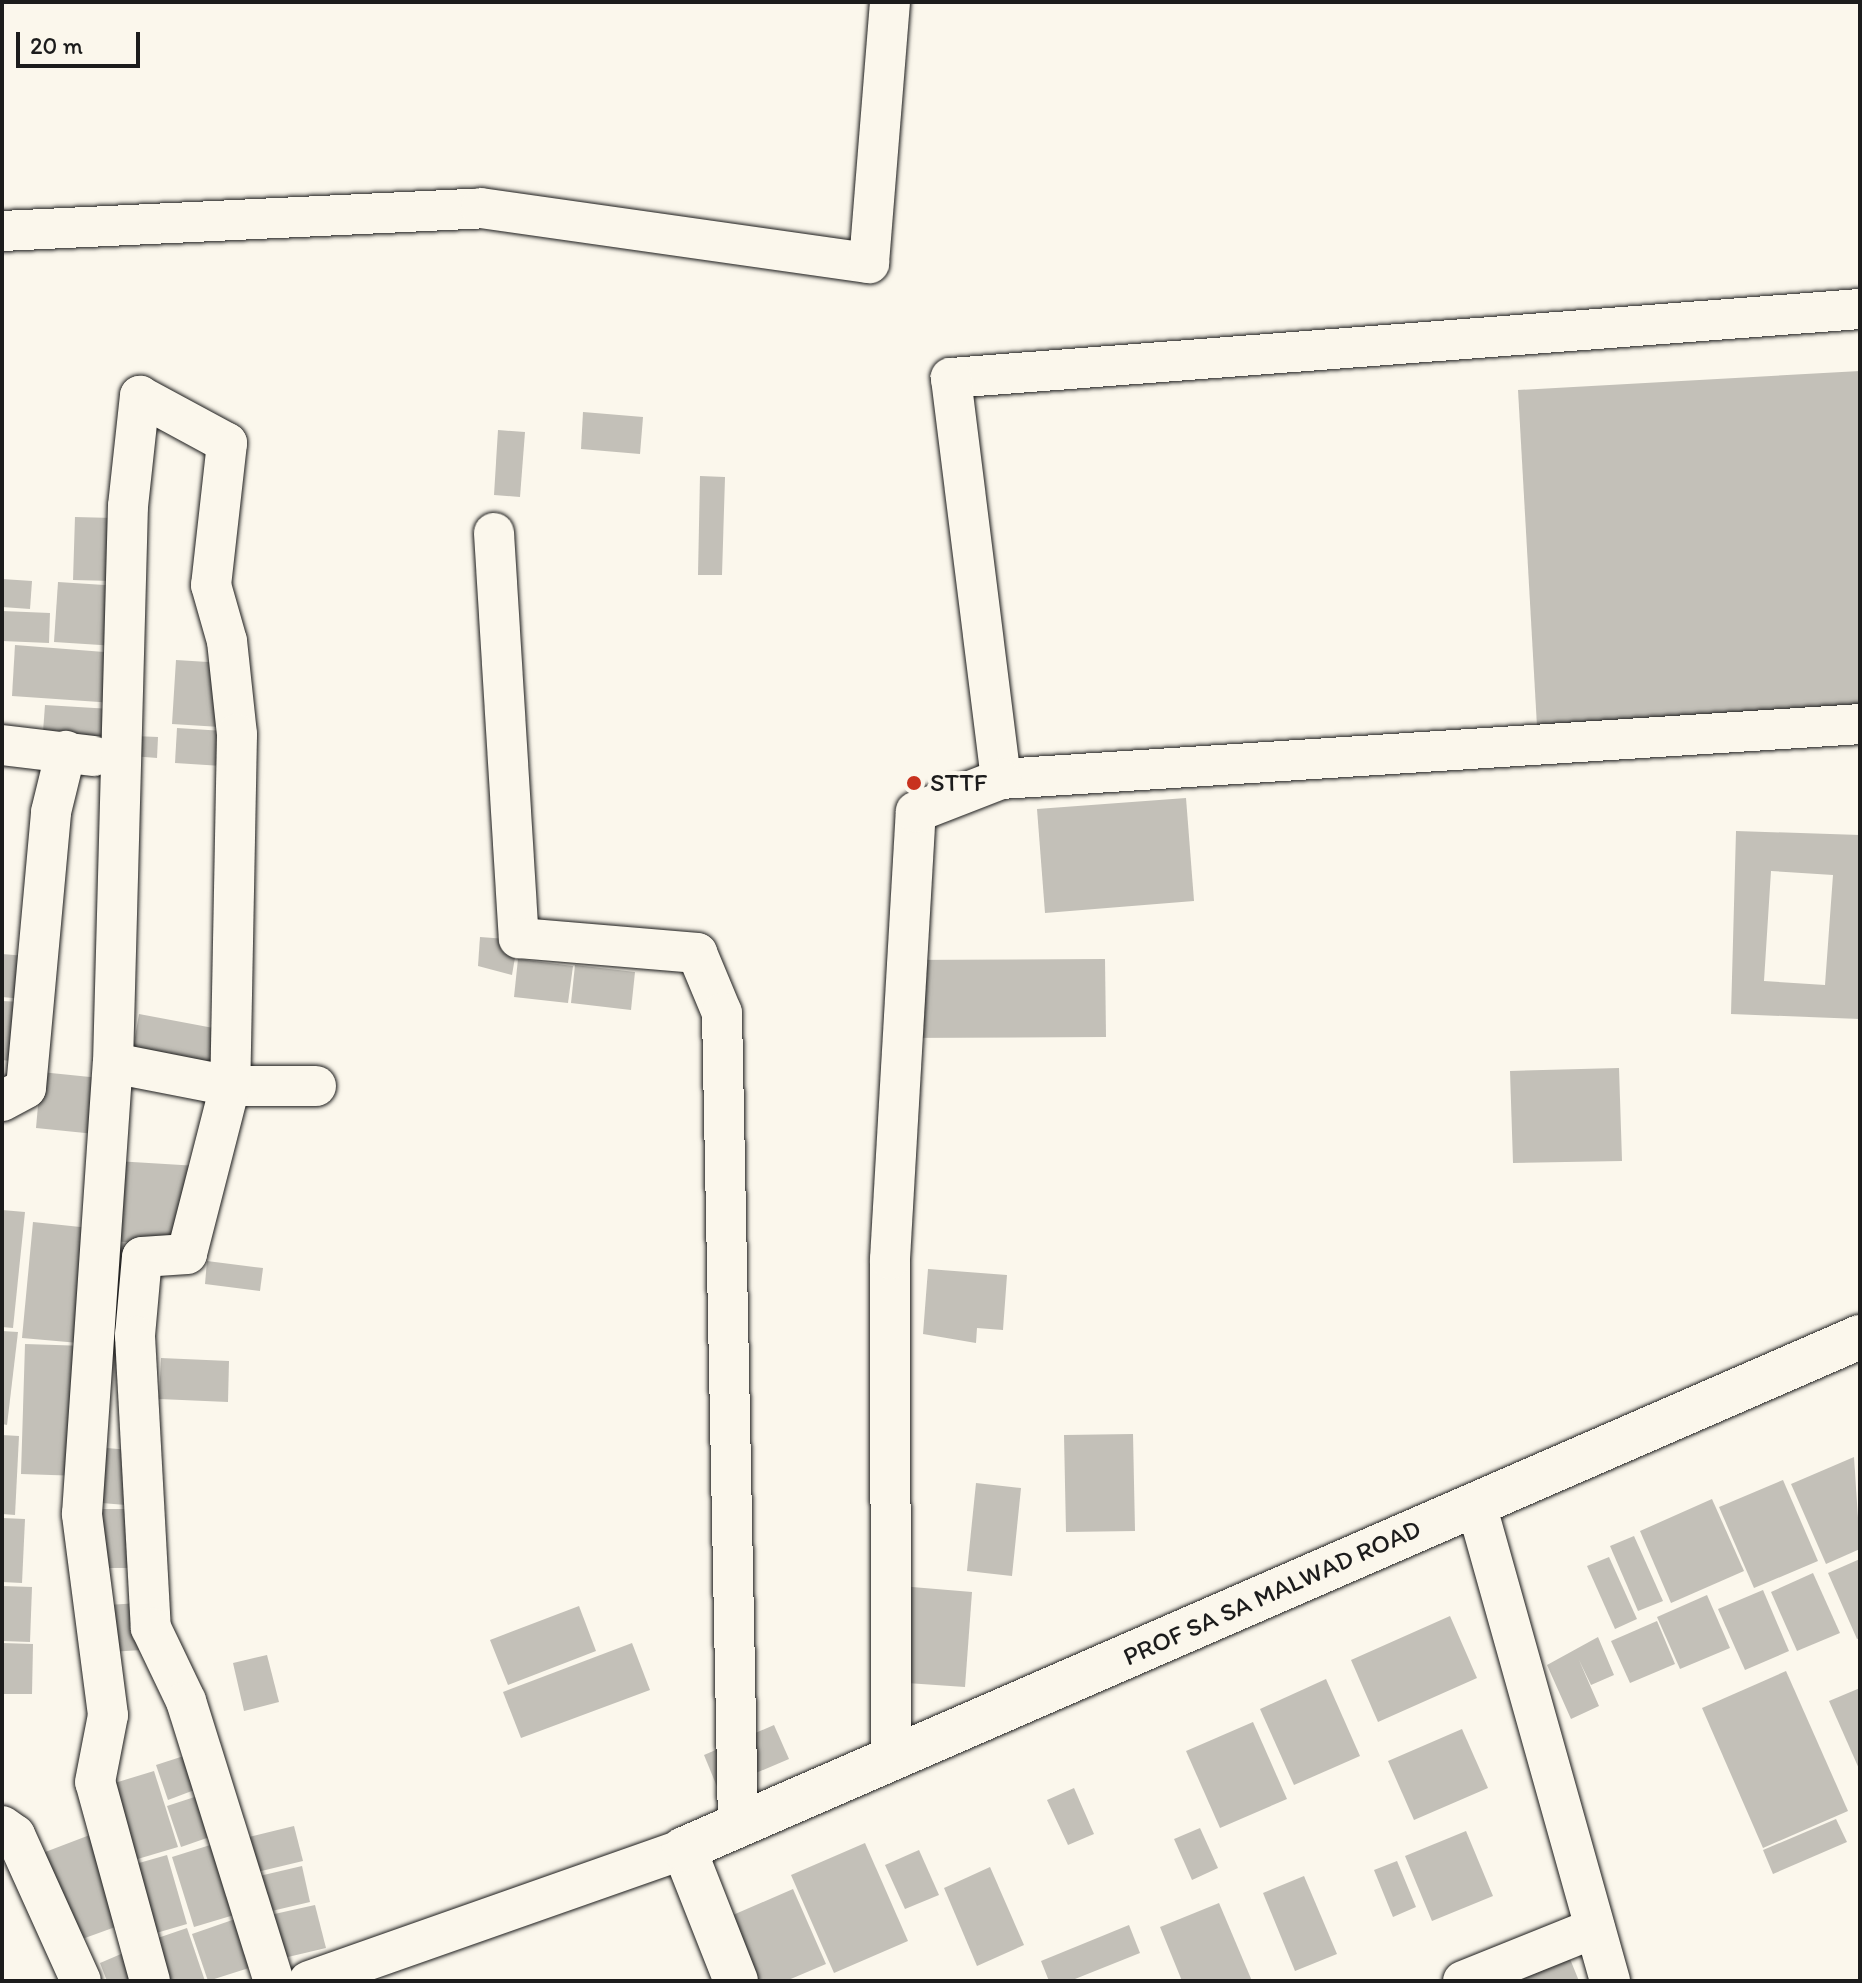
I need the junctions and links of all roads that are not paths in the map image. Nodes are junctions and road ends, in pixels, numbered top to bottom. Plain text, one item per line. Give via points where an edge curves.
1 (890, 2) edge
2 (2, 231) edge
3 (1860, 309) edge
4 (494, 533) dead end
5 (1860, 724) edge
6 (2, 745) edge
7 (66, 751) junction
8 (119, 760) junction
9 (1001, 779) junction
10 (113, 1063) junction
11 (230, 1086) junction
12 (316, 1086) dead end
13 (2, 1101) edge
14 (1860, 1337) edge
15 (1476, 1504) junction
16 (891, 1759) junction
17 (738, 1825) junction
18 (2, 1826) edge
19 (684, 1849) junction
20 (1595, 1928) junction
21 (81, 1981) edge
22 (150, 1981) edge
23 (274, 1981) edge
24 (309, 1981) edge
25 (736, 1981) edge
26 (1463, 1981) edge
27 (1610, 1981) edge

1 - 2 street via 869,263 481,208
3 - 9 street via 951,378
4 - 17 street via 519,938 697,953 722,1013
5 - 9 street
6 - 7 street
7 - 8 street
7 - 13 street via 51,812 26,1088
8 - 10 street
8 - 11 street via 128,506 140,396 227,443 211,585 227,641 237,734
9 - 16 street via 916,812 890,1259
10 - 11 street
10 - 22 street via 82,1514 108,1715 95,1782
11 - 12 street
11 - 23 street via 187,1254 142,1257 135,1336 142,1496 151,1628 186,1701
14 - 15 street, PROF SA SA MALWAD ROAD
15 - 16 street, PROF SA SA MALWAD ROAD
15 - 20 street
16 - 17 street, PROF SA SA MALWAD ROAD
17 - 19 street, PROF SA SA MALWAD ROAD
18 - 21 street via 15,1835
19 - 24 street
19 - 25 street
20 - 26 street
20 - 27 street

